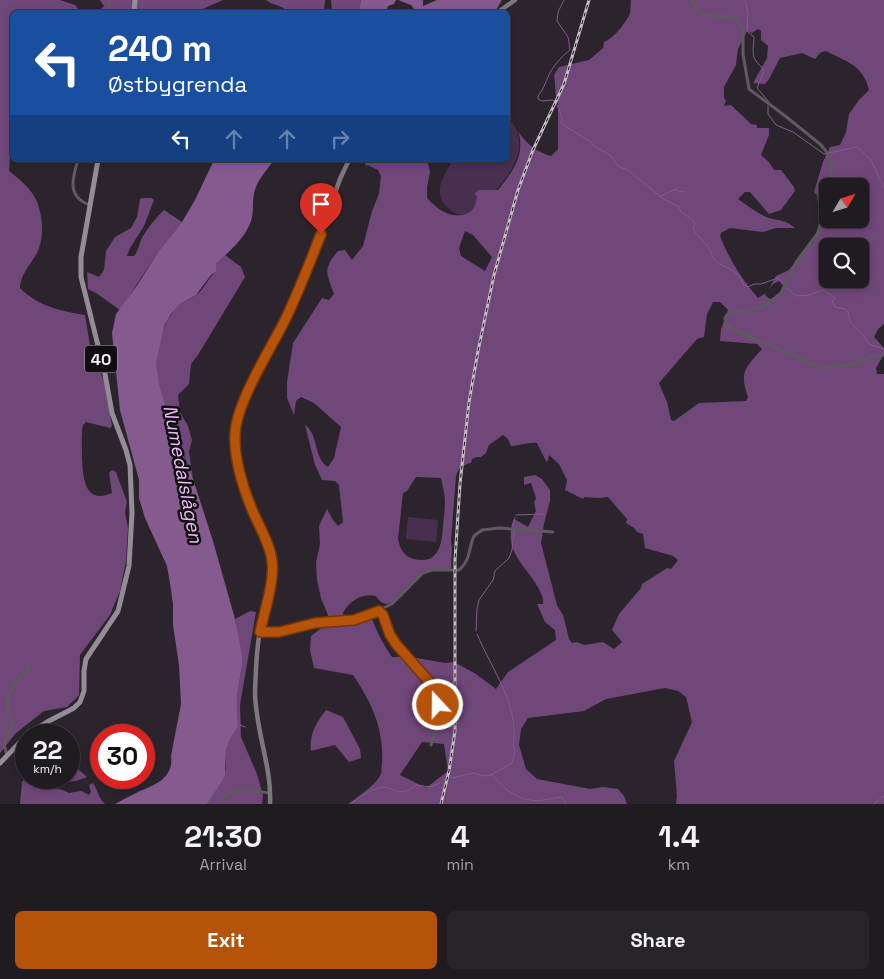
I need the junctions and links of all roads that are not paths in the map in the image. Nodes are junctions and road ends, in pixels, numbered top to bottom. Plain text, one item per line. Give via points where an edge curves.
1 (515, 0) edge
2 (691, 0) edge
3 (501, 10) edge
4 (78, 162) edge
5 (98, 162) edge
6 (348, 162) edge
7 (830, 178) edge
8 (90, 205) junction
9 (819, 228) edge
10 (884, 355) edge
11 (552, 532) dead end
12 (379, 611) junction
13 (260, 632) junction
14 (30, 667) dead end
15 (44, 724) edge
16 (431, 745) dead end
17 (15, 747) edge
18 (7, 755) junction
19 (0, 763) edge
20 (270, 793) junction
21 (220, 804) edge
22 (270, 804) edge

1 - 3 main road
2 - 7 street via 700,12 732,16 739,21 749,89 820,144 832,166
4 - 8 street via 74,193 79,200
5 - 8 main road, 40
6 - 13 main road via 297,294 246,397 236,425 238,466 272,561
8 - 15 main road, 40 via 80,264 81,277 111,408 130,466 130,566 118,611 86,658 80,702
9 - 10 street via 817,236 797,260 781,293 764,307 728,314 726,324 822,368 852,365
11 - 12 street via 511,527 479,531 472,539 470,555 461,568 423,573 396,601
12 - 13 street via 354,620
12 - 16 street via 393,640 434,688 440,716
13 - 20 main road via 256,657 256,706
14 - 18 street via 12,687 9,696 7,704 12,723 4,745
17 - 18 main road, 40
18 - 19 main road, 40
20 - 21 street via 234,790 226,794
20 - 22 main road

